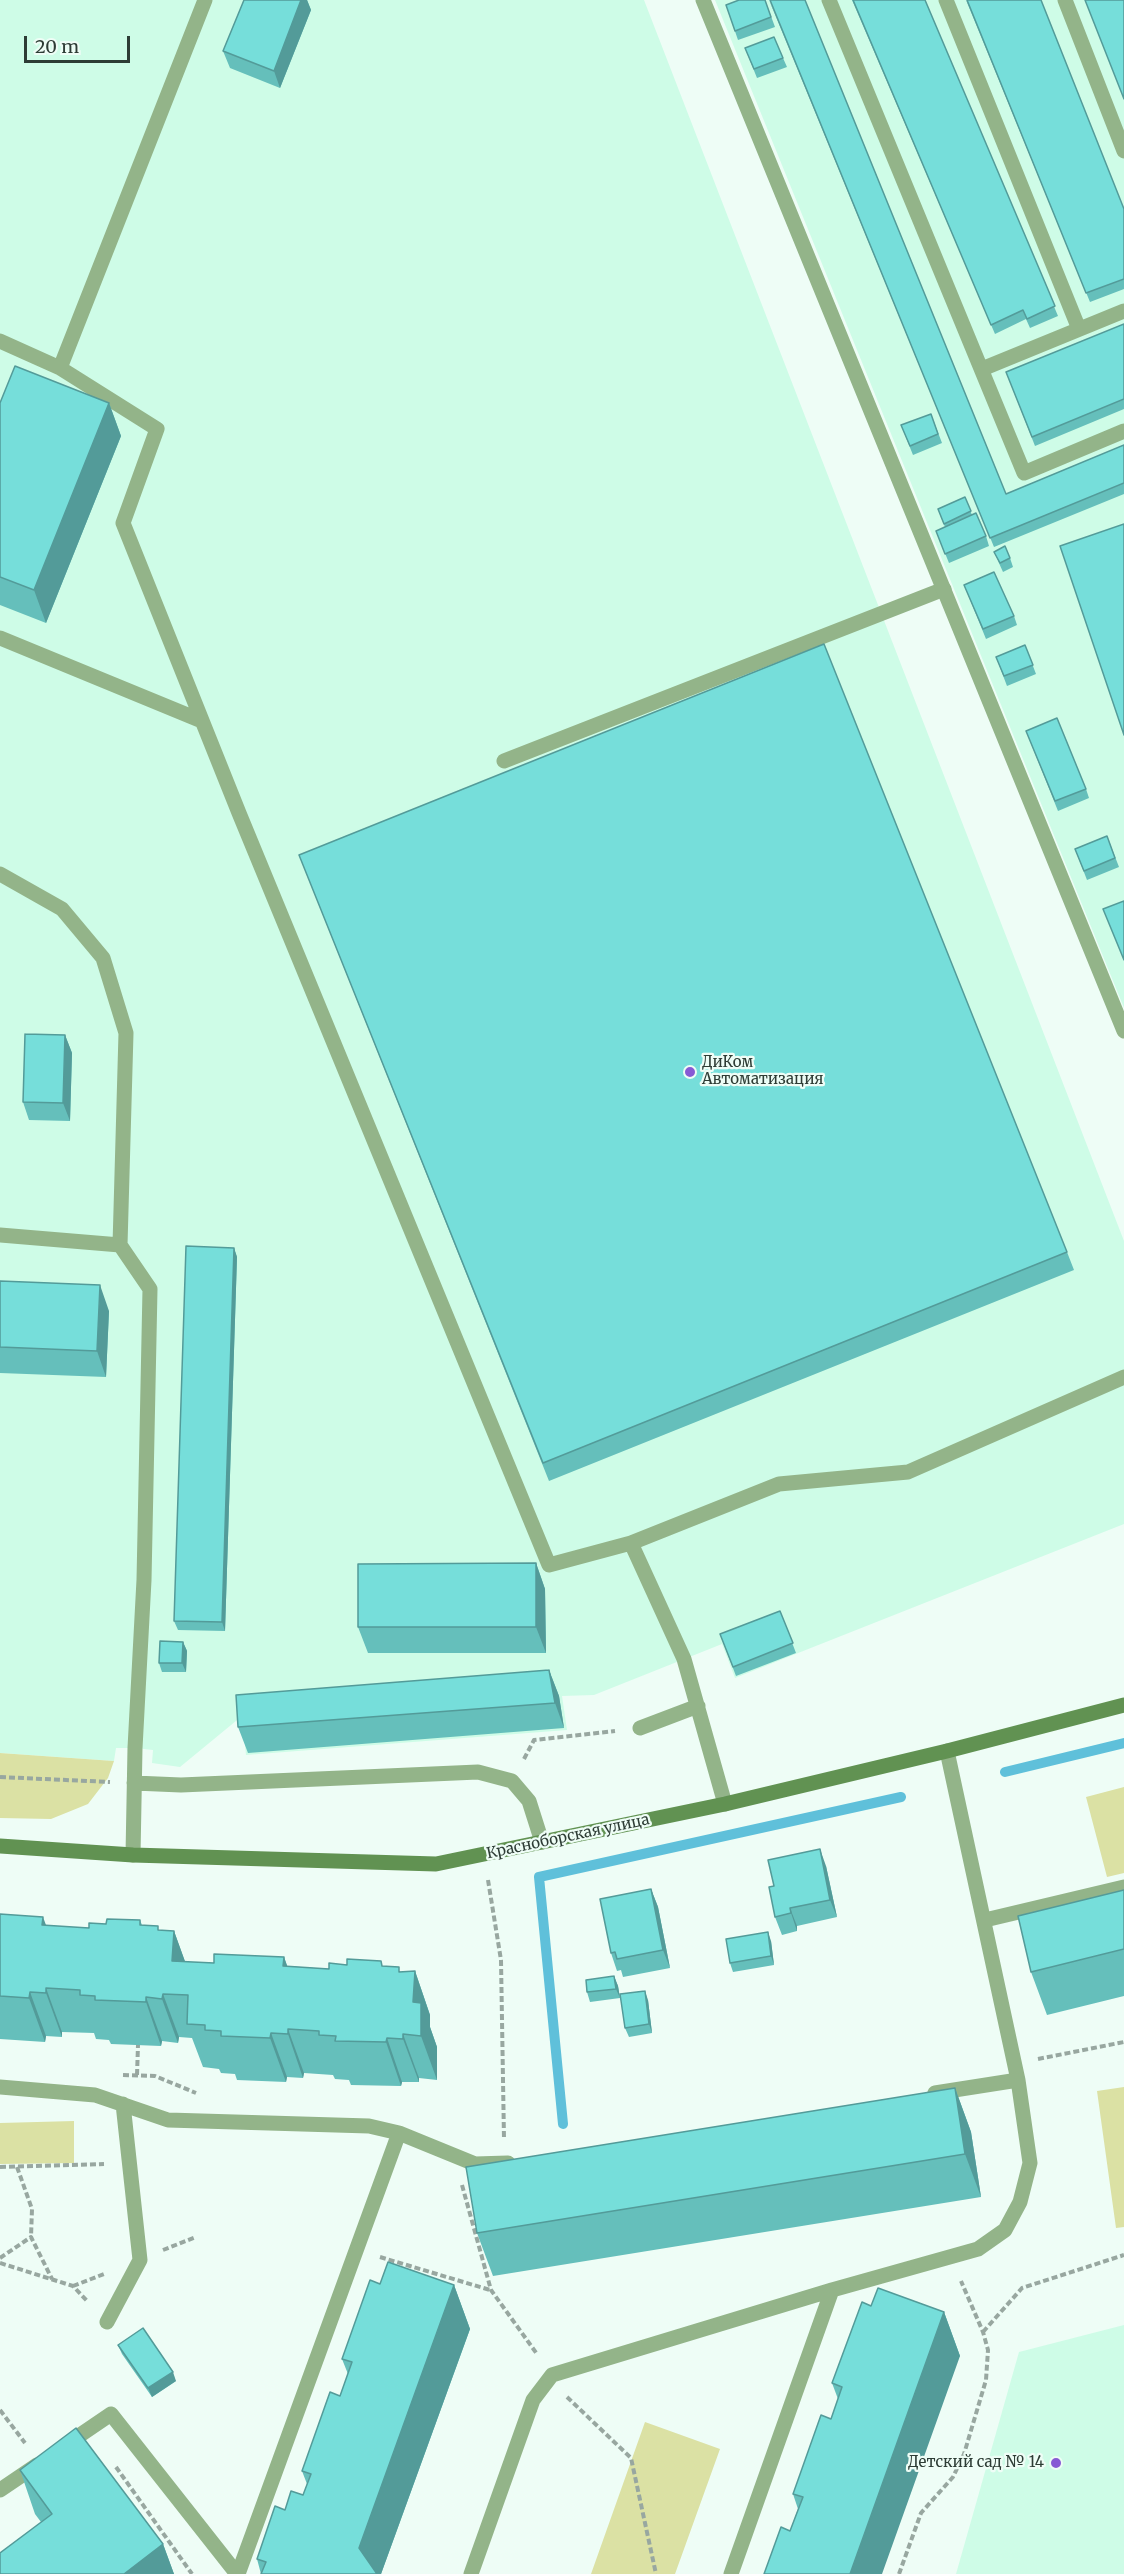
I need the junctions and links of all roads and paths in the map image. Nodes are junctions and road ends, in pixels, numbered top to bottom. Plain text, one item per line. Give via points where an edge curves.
1 (205, 0) edge
2 (703, 0) edge
3 (830, 0) edge
4 (946, 0) edge
5 (1065, 0) edge
6 (1124, 151) edge
7 (1124, 311) edge
8 (1079, 329) junction
9 (0, 341) edge
10 (60, 368) junction
11 (982, 369) junction
12 (1124, 431) edge
13 (944, 589) junction
14 (0, 638) edge
15 (202, 721) junction
16 (504, 761) dead end
17 (0, 874) edge
18 (1124, 1031) edge
19 (0, 1235) edge
20 (120, 1245) junction
21 (1124, 1377) edge
22 (632, 1543) junction
23 (1124, 1705) edge
24 (698, 1707) junction
25 (640, 1728) joint
26 (947, 1751) junction
27 (0, 1777) edge
28 (512, 1781) junction
29 (134, 1783) junction
30 (725, 1804) junction
31 (542, 1842) junction
32 (0, 1846) edge
33 (484, 1854) junction
34 (133, 1855) junction
35 (1124, 1887) edge
36 (985, 1920) junction
37 (1124, 2042) edge
38 (138, 2045) edge
39 (1014, 2063) junction
40 (137, 2075) dead end
41 (1018, 2080) junction
42 (0, 2087) edge
43 (924, 2095) edge
44 (123, 2104) junction
45 (399, 2133) junction
46 (447, 2152) junction
47 (528, 2160) edge
48 (129, 2163) junction
49 (505, 2163) junction
50 (17, 2167) junction
51 (0, 2168) edge
52 (31, 2237) junction
53 (374, 2255) dead end
54 (1124, 2255) edge
55 (950, 2257) junction
56 (0, 2258) edge
57 (0, 2263) edge
58 (52, 2280) junction
59 (832, 2290) junction
60 (107, 2322) joint
61 (983, 2332) junction
62 (631, 2458) dead end
63 (114, 2464) dead end
64 (0, 2490) edge
65 (192, 2574) edge
66 (237, 2574) edge
67 (471, 2574) edge
68 (656, 2574) edge
69 (731, 2574) edge
70 (899, 2574) edge

1 - 10 street
2 - 13 street
3 - 11 street
4 - 8 street
5 - 6 street
7 - 8 street
8 - 11 street
9 - 10 street
10 - 15 street via 156,429 123,523
11 - 12 street via 1024,473
13 - 16 street
13 - 18 street
14 - 15 street
15 - 22 street via 549,1565
17 - 20 street via 62,909 104,958 126,1033
19 - 20 street
20 - 29 street via 150,1289 144,1580
21 - 22 street via 908,1472 779,1484
22 - 24 street via 684,1659
23 - 26 street, Красноборская улица
24 - 25 street
24 - 30 street
25 - 28 path via 534,1740
26 - 30 street, Красноборская улица
26 - 36 street
27 - 29 path
28 - 29 street via 478,1772 181,1785
28 - 31 street via 530,1800
29 - 34 street
30 - 31 street, Красноборская улица
31 - 33 street, Красноборская улица
32 - 34 street, Красноборская улица
33 - 34 street, Красноборская улица via 436,1864
33 - 49 path via 501,1960
35 - 36 street
36 - 39 street
37 - 39 path
38 - 40 path
39 - 41 street
41 - 43 street
41 - 55 street via 1030,2163 1020,2202 1005,2230 978,2249
42 - 44 street via 95,2095
44 - 45 street via 168,2120 369,2126
44 - 48 street
45 - 46 street
45 - 66 street
46 - 49 street via 475,2164
46 - 53 path via 461,2182 491,2290
47 - 49 street
48 - 50 path
48 - 60 street via 140,2260
50 - 51 path
50 - 52 path via 32,2209
52 - 56 path
52 - 58 path
54 - 61 path via 1022,2288
55 - 59 street
55 - 61 path
57 - 58 path
58 - 60 path via 73,2286
59 - 67 street via 552,2375 533,2400
59 - 69 street
61 - 70 path via 988,2350 986,2380 964,2454 953,2477 921,2513
62 - 68 path
63 - 65 path
64 - 66 street via 111,2414

